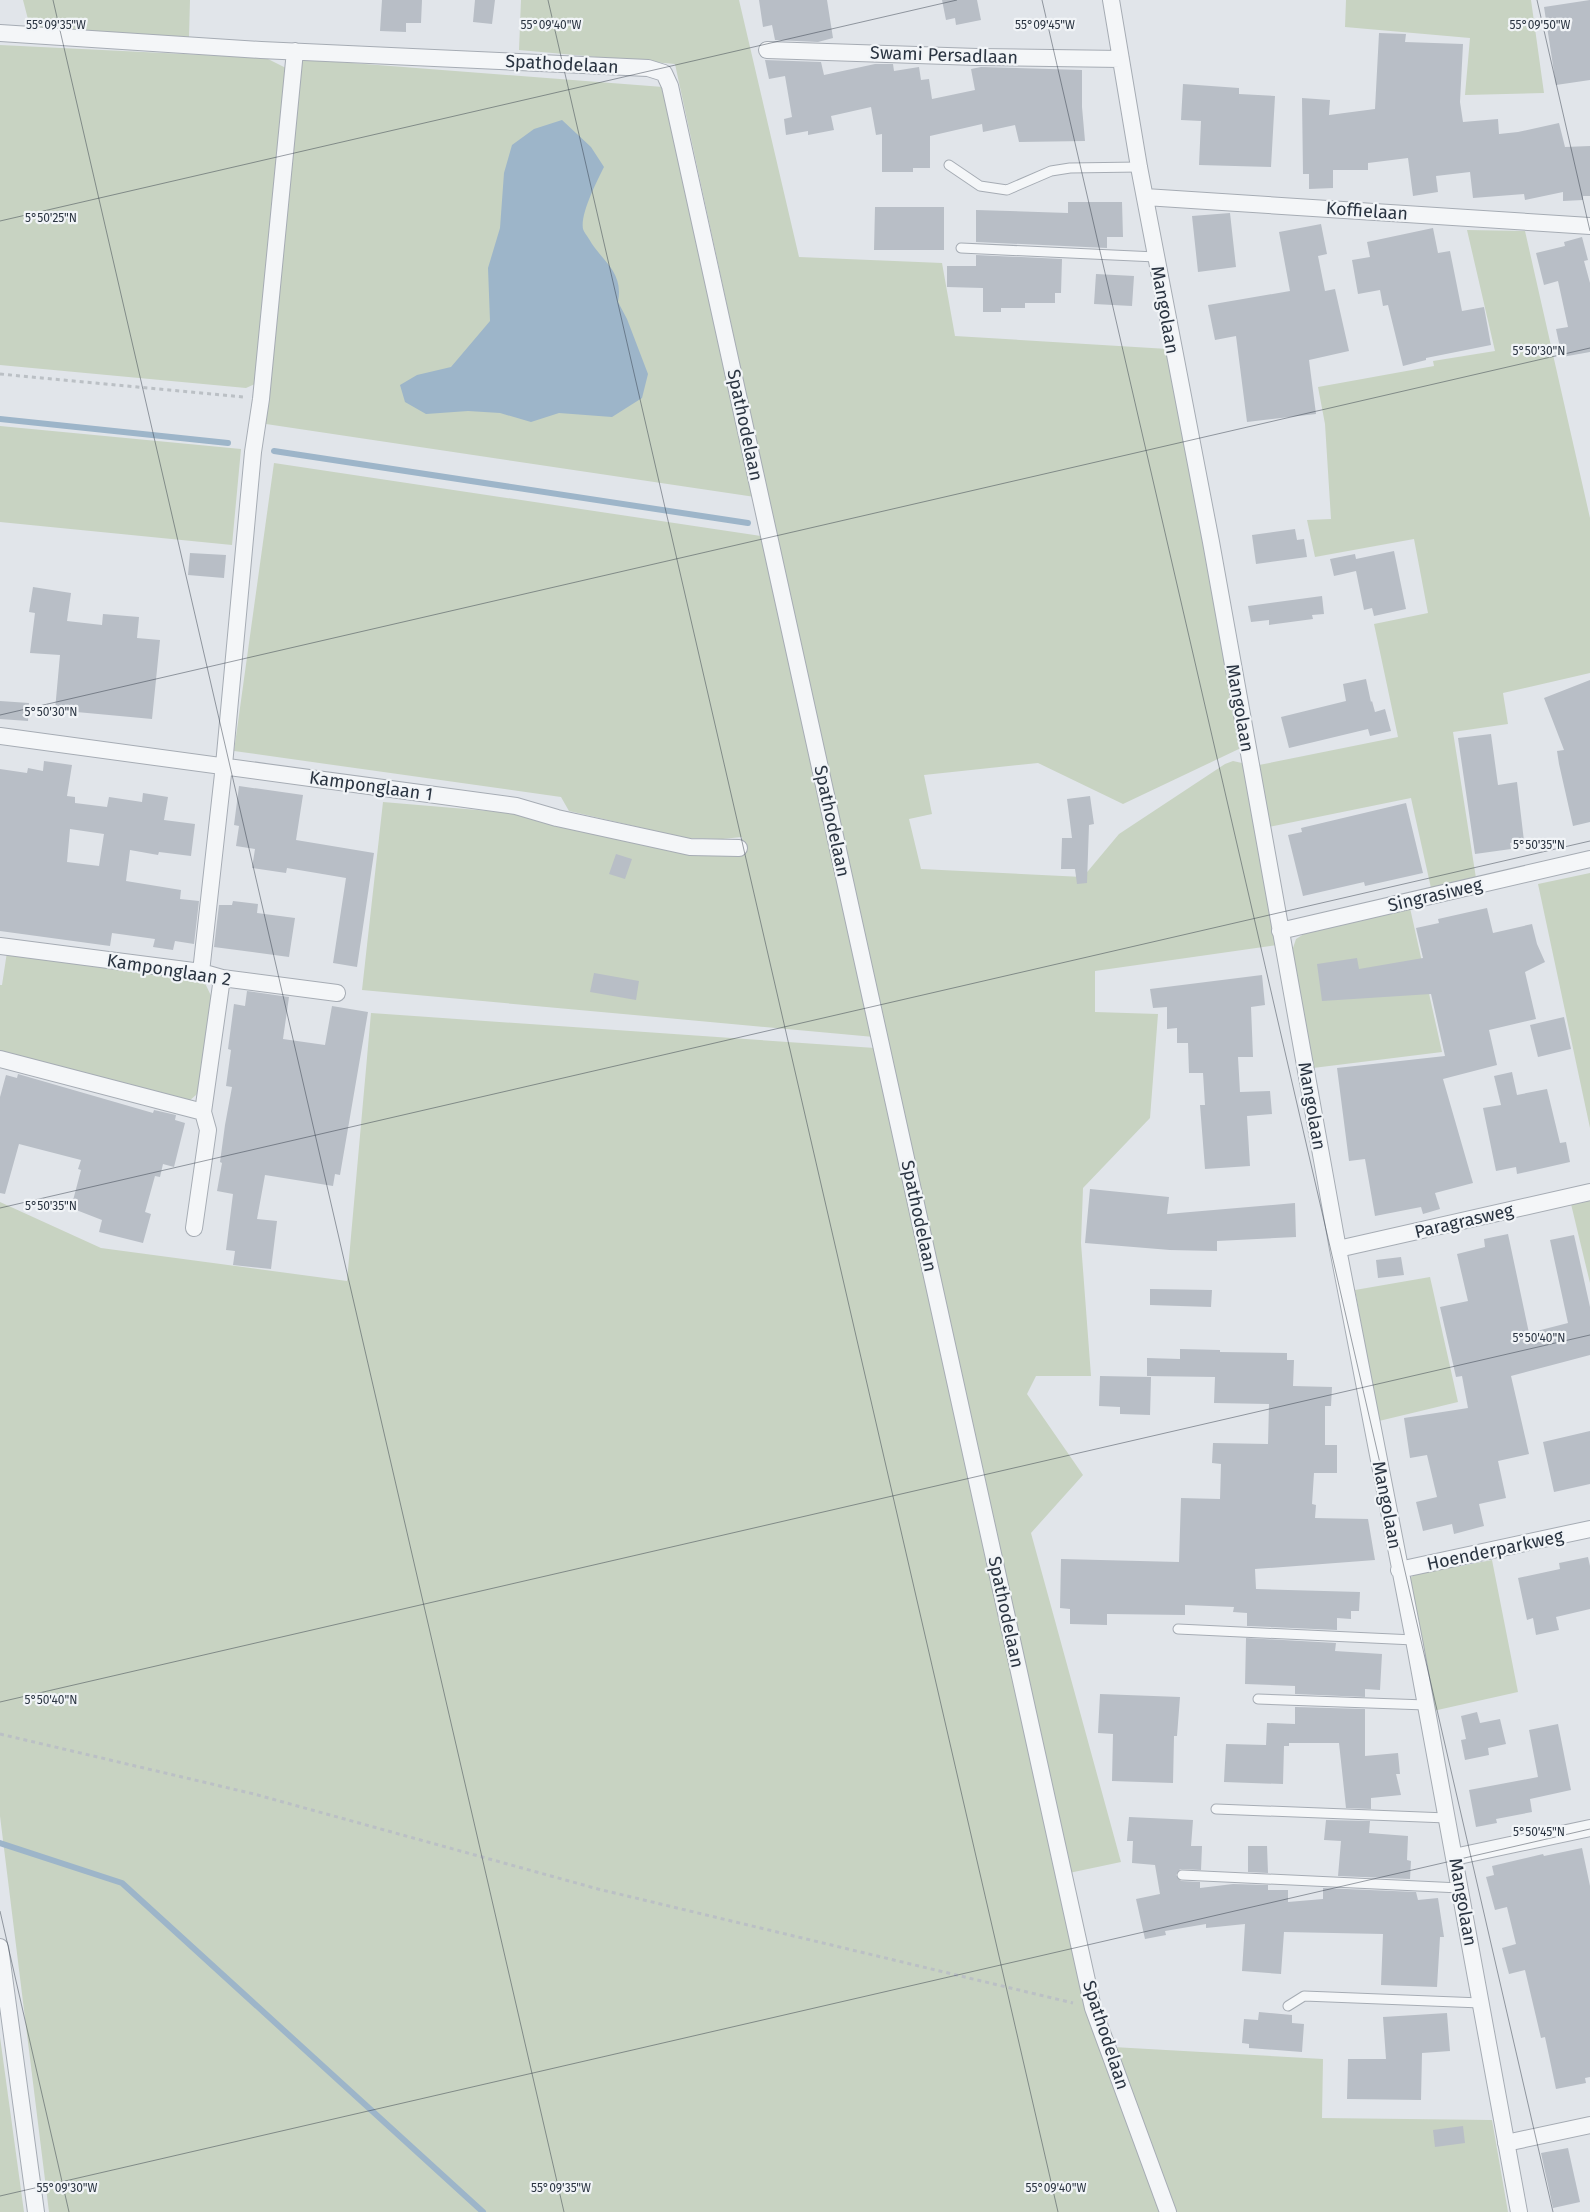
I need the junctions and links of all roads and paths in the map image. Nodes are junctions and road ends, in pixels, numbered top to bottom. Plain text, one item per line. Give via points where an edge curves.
1 (1110, 0) edge
2 (0, 33) edge
3 (295, 50) junction
4 (767, 50) dead end
5 (1121, 59) junction
6 (949, 165) dead end
7 (1139, 167) junction
8 (1145, 197) junction
9 (1590, 226) edge
10 (961, 248) dead end
11 (1156, 257) junction
12 (0, 374) edge
13 (261, 399) junction
14 (0, 736) edge
15 (224, 765) junction
16 (739, 848) dead end
17 (1590, 859) edge
18 (1280, 930) junction
19 (0, 946) edge
20 (201, 972) junction
21 (222, 978) junction
22 (337, 993) dead end
23 (0, 1059) edge
24 (203, 1112) junction
25 (1590, 1192) edge
26 (194, 1228) dead end
27 (1338, 1249) junction
28 (1590, 1529) edge
29 (1399, 1570) junction
30 (1178, 1628) dead end
31 (1414, 1640) junction
32 (1258, 1699) dead end
33 (1426, 1705) junction
34 (0, 1734) edge
35 (1216, 1809) dead end
36 (1447, 1818) junction
37 (1590, 1828) edge
38 (1454, 1857) junction
39 (1182, 1875) dead end
40 (1460, 1888) junction
41 (0, 1946) edge
42 (1481, 2003) junction
43 (1288, 2006) dead end
44 (1093, 2008) junction
45 (1590, 2125) edge
46 (1506, 2143) junction
47 (36, 2212) edge
48 (1168, 2212) edge
49 (1519, 2212) edge

1 - 5 street, Mangolaan
2 - 3 street, Spathodelaan
3 - 13 street
3 - 44 street, Spathodelaan via 648,68 664,73 670,86
4 - 5 street, Swami Persadlaan
5 - 7 street, Mangolaan
6 - 7 lane via 980,186 1007,190 1051,171
7 - 8 street, Mangolaan
8 - 9 street, Koffielaan
8 - 11 street, Mangolaan
10 - 11 lane
11 - 18 street, Mangolaan
12 - 13 path
13 - 15 street via 252,462
14 - 15 street, Kamponglaan 1
15 - 16 street, Kamponglaan 1 via 516,806 690,847
15 - 20 street
17 - 18 street, Singrasiweg
18 - 27 street, Mangolaan
19 - 20 street, Kamponglaan 2
20 - 21 street, Kamponglaan 2
21 - 22 street, Kamponglaan 2
21 - 24 street
23 - 24 street
24 - 26 street via 208,1130
25 - 27 street, Paragrasweg
27 - 29 street, Mangolaan
28 - 29 street, Hoenderparkweg
29 - 31 street, Mangolaan
30 - 31 lane
31 - 33 street, Mangolaan
32 - 33 lane
33 - 36 street, Mangolaan
34 - 44 path via 254,1794 598,1889
35 - 36 lane
36 - 38 street, Mangolaan
37 - 38 street
38 - 40 street, Mangolaan
39 - 40 lane
40 - 42 street, Mangolaan
41 - 47 street
42 - 43 lane via 1304,1996
42 - 46 street, Mangolaan
44 - 48 street, Spathodelaan
45 - 46 street
46 - 49 street, Mangolaan

